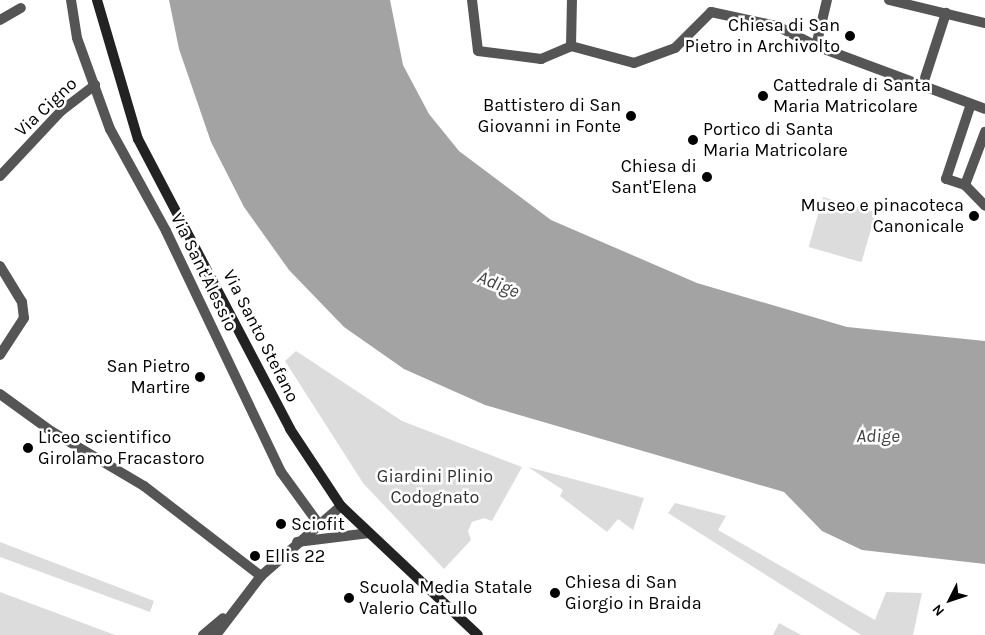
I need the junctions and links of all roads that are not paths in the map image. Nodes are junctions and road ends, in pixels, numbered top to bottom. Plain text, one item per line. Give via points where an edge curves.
1 (71, 0) edge
2 (97, 0) edge
3 (472, 0) edge
4 (572, 0) edge
5 (827, 0) edge
6 (889, 0) edge
7 (21, 8) dead end
8 (946, 13) junction
9 (0, 20) edge
10 (985, 23) edge
11 (571, 46) junction
12 (816, 46) junction
13 (95, 85) junction
14 (922, 87) junction
15 (971, 104) junction
16 (985, 109) edge
17 (985, 132) edge
18 (0, 176) edge
19 (966, 184) junction
20 (985, 206) edge
21 (0, 266) edge
22 (0, 355) edge
23 (0, 394) edge
24 (341, 506) junction
25 (318, 523) junction
26 (369, 533) junction
27 (296, 542) junction
28 (261, 576) junction
29 (230, 612) junction
30 (203, 635) edge
31 (216, 635) edge
32 (478, 635) edge

1 - 13 street, Via Sant'Alessio via 72,22
2 - 24 main road, Via Santo Stefano via 138,139 290,429
3 - 11 street via 478,51 540,59
4 - 11 street
5 - 12 street
6 - 8 street
7 - 9 street
8 - 10 street
8 - 14 street
11 - 12 street via 634,63 675,48 711,12 777,26
12 - 14 street
13 - 18 street, Via Cigno via 61,111
13 - 25 street, Via Sant'Alessio via 110,129 170,239 282,472
14 - 15 street
15 - 16 street
15 - 19 street via 946,179
17 - 19 street
19 - 20 street
21 - 22 street via 22,302 24,318
23 - 28 street via 51,431 144,486
24 - 25 street
24 - 26 main road, Via Santo Stefano
25 - 27 street
26 - 27 street
26 - 32 main road, Via Santo Stefano
27 - 28 street
28 - 29 street
29 - 30 street
29 - 31 street

